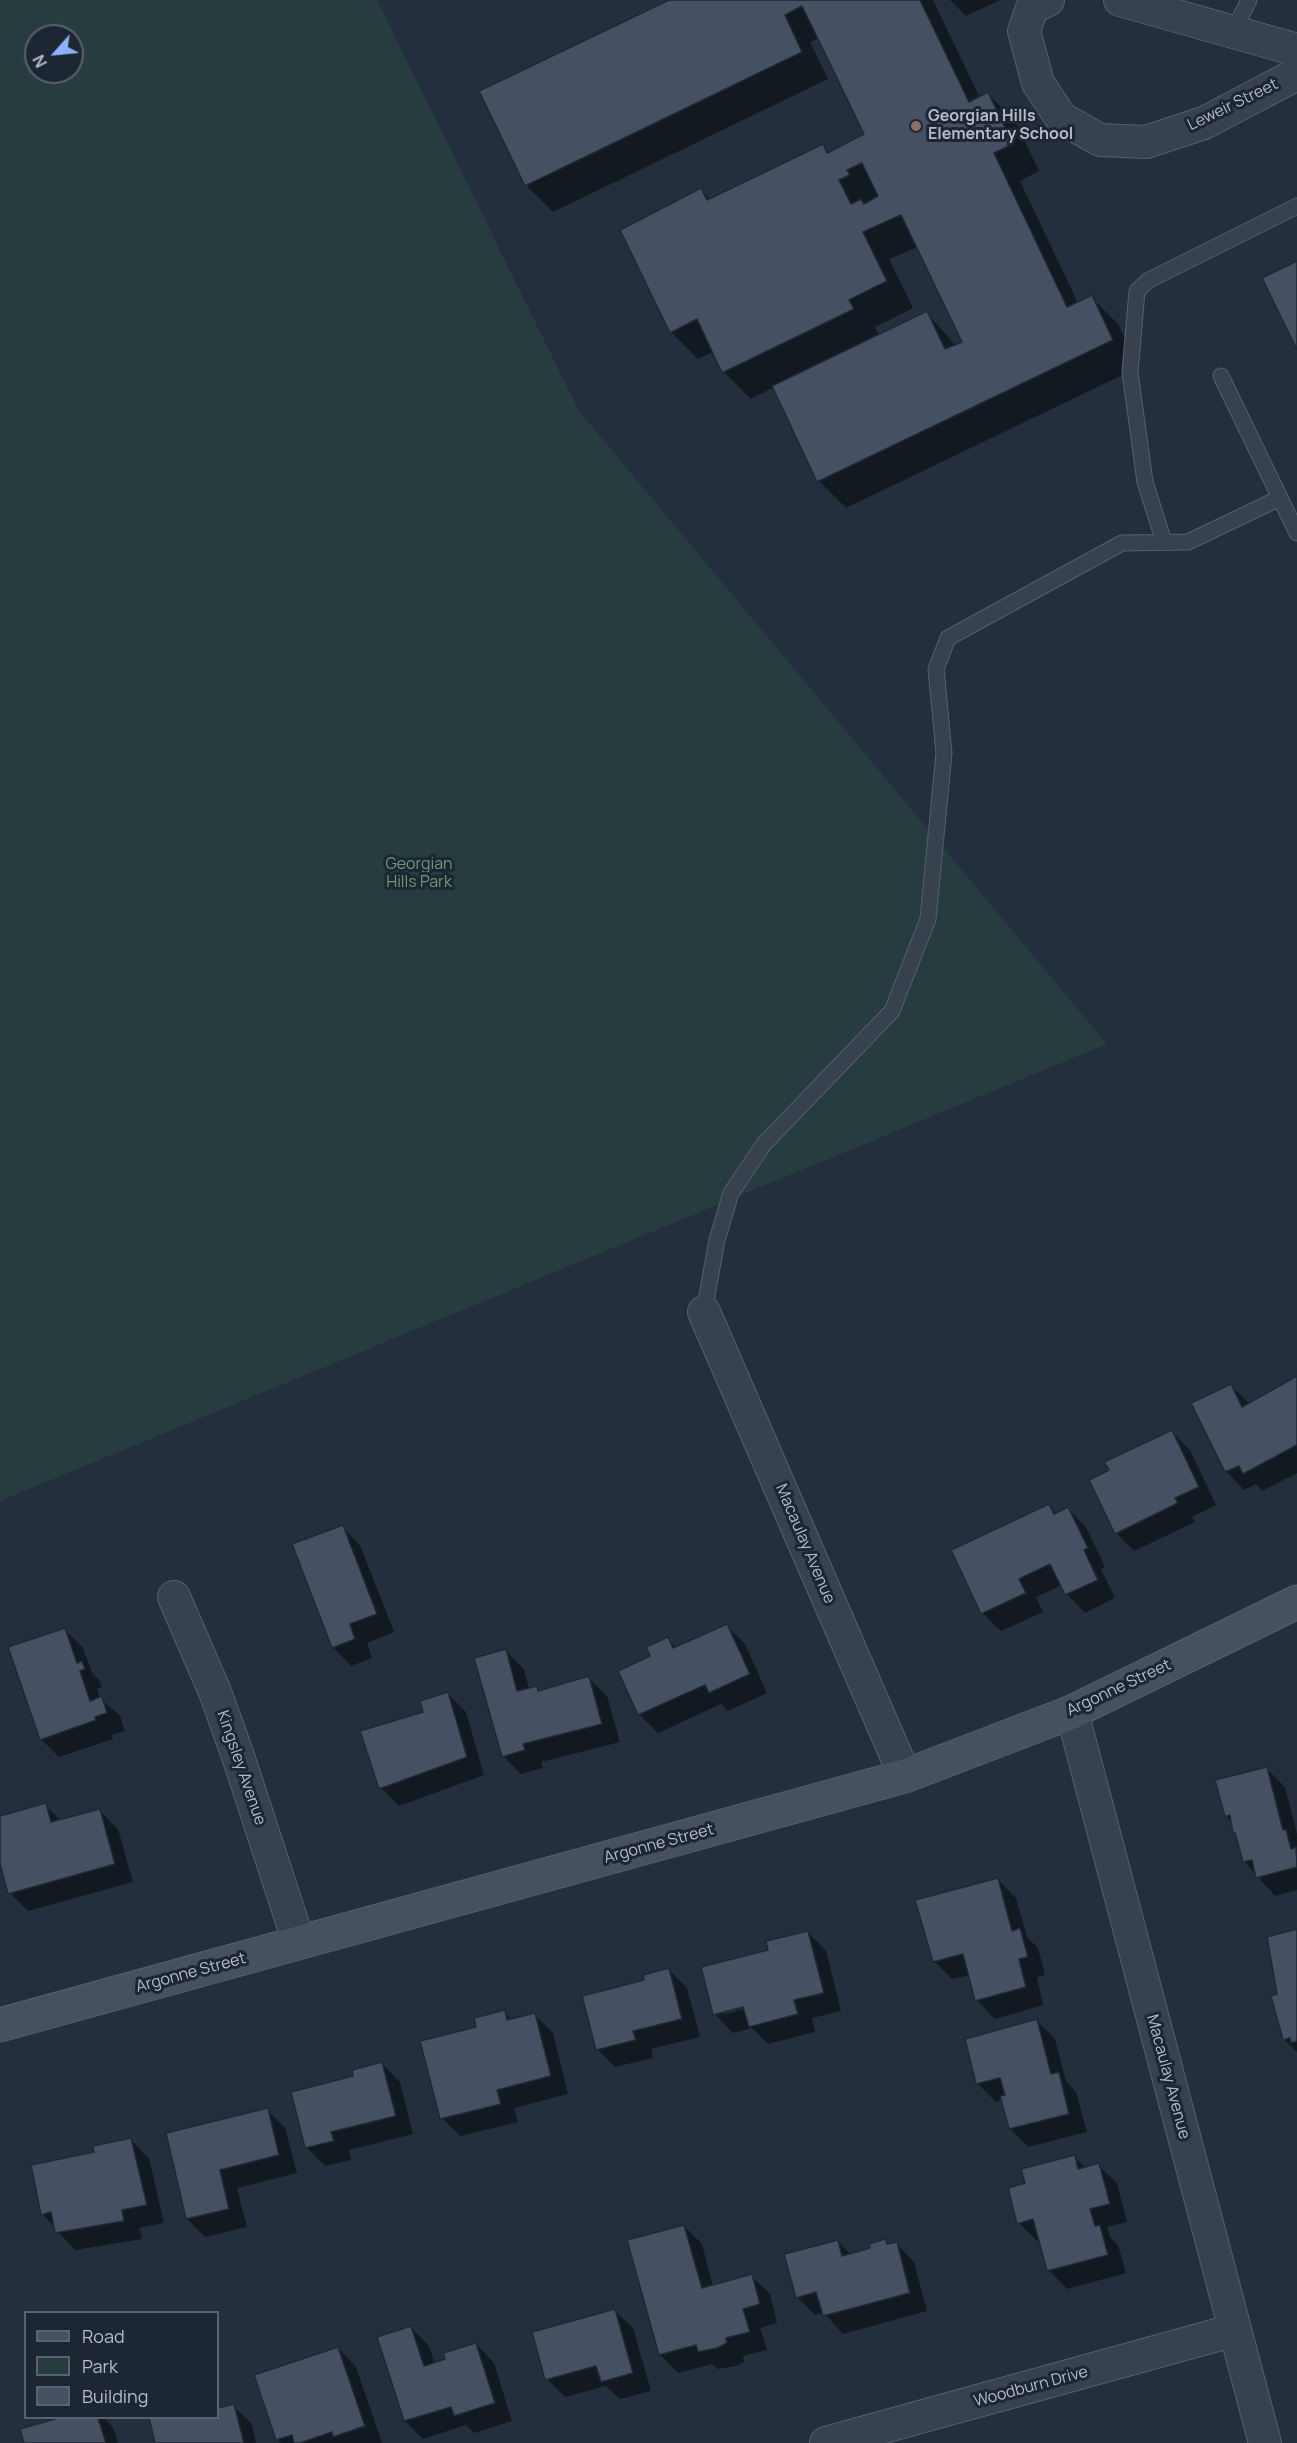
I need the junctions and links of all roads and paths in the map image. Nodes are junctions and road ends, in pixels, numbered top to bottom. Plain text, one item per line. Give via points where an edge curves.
1 (1048, 0) edge
2 (1120, 0) edge
3 (1249, 0) edge
4 (1233, 32) junction
5 (1297, 50) edge
6 (1297, 74) edge
7 (1297, 206) edge
8 (1221, 376) dead end
9 (1280, 498) junction
10 (1297, 533) edge
11 (1164, 542) junction
12 (704, 1312) joint
13 (174, 1597) dead end
14 (1297, 1602) edge
15 (1072, 1712) junction
16 (905, 1776) junction
17 (299, 1943) junction
18 (0, 2025) edge
19 (1235, 2330) junction
20 (826, 2443) edge
21 (1265, 2443) edge

1 - 6 street, Leweir Street via 1032,8 1024,31 1038,82 1061,118 1100,140 1146,142 1204,123
2 - 4 street
3 - 4 lane
4 - 5 street
7 - 11 lane via 1149,280 1137,291 1130,372 1145,482
8 - 9 lane
9 - 10 lane
9 - 11 lane via 1188,542
11 - 12 lane via 1122,543 948,638 936,669 944,753 928,919 892,1011 764,1144 731,1193 717,1240
12 - 16 street, Macaulay Avenue
13 - 17 street, Kingsley Avenue via 238,1756
14 - 15 street, Argonne Street
15 - 16 street, Argonne Street
15 - 19 street, Macaulay Avenue
16 - 17 street, Argonne Street
17 - 18 street, Argonne Street
19 - 20 street, Woodburn Drive
19 - 21 street, Macaulay Avenue

